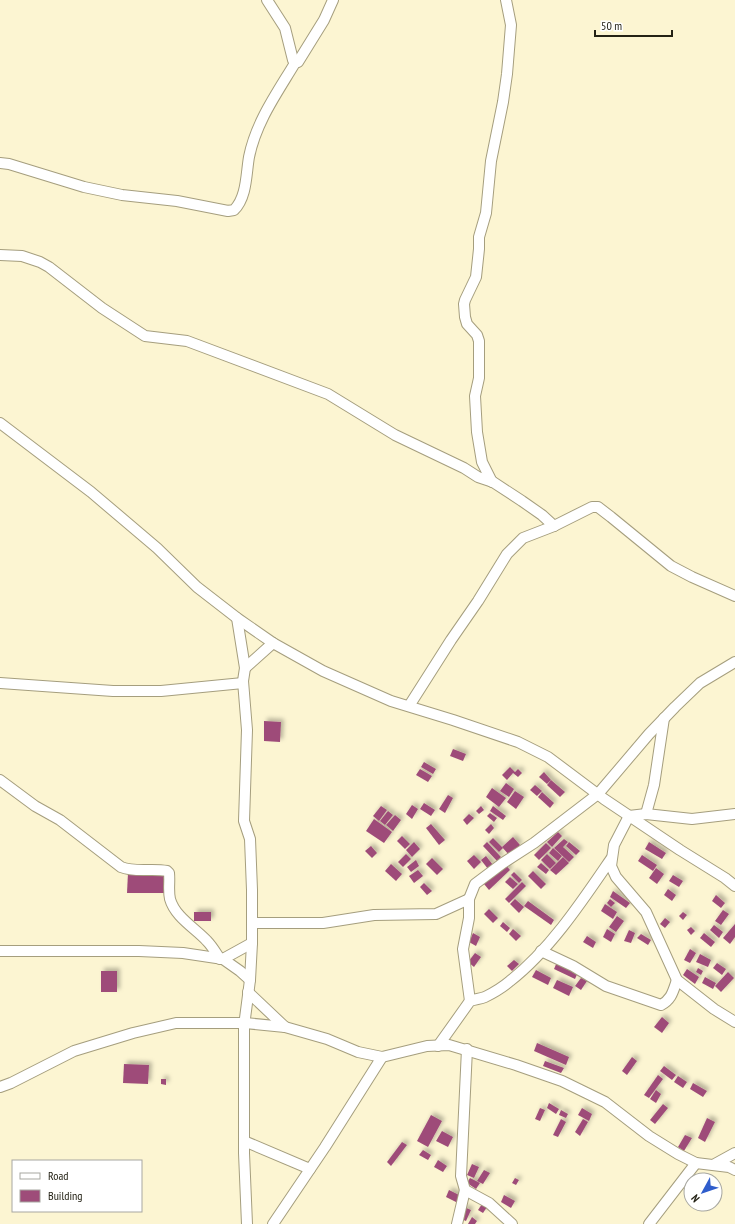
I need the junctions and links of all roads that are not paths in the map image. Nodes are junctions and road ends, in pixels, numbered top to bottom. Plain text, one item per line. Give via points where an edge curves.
1 (268, 0) edge
2 (333, 0) edge
3 (506, 0) edge
4 (295, 63) junction
5 (0, 163) edge
6 (0, 255) edge
7 (0, 423) edge
8 (492, 482) junction
9 (554, 526) junction
10 (735, 596) edge
11 (237, 618) junction
12 (273, 643) junction
13 (735, 662) edge
14 (245, 668) junction
15 (0, 683) edge
16 (243, 684) junction
17 (409, 706) junction
18 (664, 718) junction
19 (0, 780) edge
20 (598, 794) junction
21 (646, 814) junction
22 (735, 814) edge
23 (629, 816) junction
24 (611, 859) junction
25 (735, 886) edge
26 (469, 900) junction
27 (252, 924) junction
28 (252, 943) junction
29 (0, 951) edge
30 (541, 951) junction
31 (222, 959) junction
32 (250, 980) junction
33 (677, 980) junction
34 (248, 992) junction
35 (470, 1001) junction
36 (735, 1022) edge
37 (244, 1023) junction
38 (285, 1027) junction
39 (438, 1046) junction
40 (467, 1050) junction
41 (382, 1057) junction
42 (0, 1087) edge
43 (244, 1141) junction
44 (735, 1153) edge
45 (696, 1163) junction
46 (714, 1164) junction
47 (310, 1170) junction
48 (735, 1170) edge
49 (465, 1190) junction
50 (247, 1224) edge
51 (273, 1224) edge
52 (457, 1224) edge
53 (512, 1224) edge
54 (649, 1224) edge

1 - 4 street via 285,28
2 - 4 street via 324,20
3 - 8 street via 511,25 507,74 491,161 486,213 479,236 476,277 464,304 467,324 477,335 478,341 479,378 475,396 477,432 482,462
4 - 5 street via 257,129 242,197 234,210 122,195
6 - 8 street via 22,256 49,267 102,308 145,336 187,341 328,394 395,435
7 - 11 street via 91,492 198,587
8 - 9 street
9 - 10 street via 592,507 598,507 671,566
9 - 17 street via 523,538 507,554
11 - 12 street
11 - 14 street
12 - 14 street
12 - 17 street via 323,671 391,701
13 - 18 street via 700,683
14 - 16 street
15 - 16 street via 113,691 161,691
16 - 27 street via 247,730 244,821 250,839
17 - 20 street via 518,742 548,757
18 - 20 street
18 - 21 street via 654,785
19 - 31 street via 35,806 60,820 121,867 130,870 167,871 173,905
20 - 23 street
20 - 26 street via 475,884
21 - 22 street via 692,819
21 - 23 street
23 - 24 street via 614,845
23 - 25 street
24 - 30 street via 580,904
24 - 33 street via 616,877 646,912
26 - 27 street via 436,914 374,915 323,923
26 - 35 street via 469,918 463,949
27 - 28 street
28 - 31 street
28 - 32 street
29 - 31 street via 139,951 183,953
30 - 33 street via 606,986 661,1005 672,996
30 - 35 street via 510,981 483,998
31 - 32 street
32 - 34 street
33 - 36 street
34 - 37 street
34 - 38 street
35 - 39 street
37 - 38 street
37 - 42 street via 176,1023 133,1033 74,1051
37 - 43 street
38 - 41 street via 358,1052
39 - 40 street via 449,1045
39 - 41 street via 427,1046
40 - 45 street via 562,1081 605,1102 649,1136
40 - 49 street via 461,1176
41 - 47 street
43 - 47 street
43 - 50 street
44 - 46 street
45 - 46 street
45 - 54 street
46 - 48 street
47 - 51 street
49 - 52 street
49 - 53 street via 489,1203

